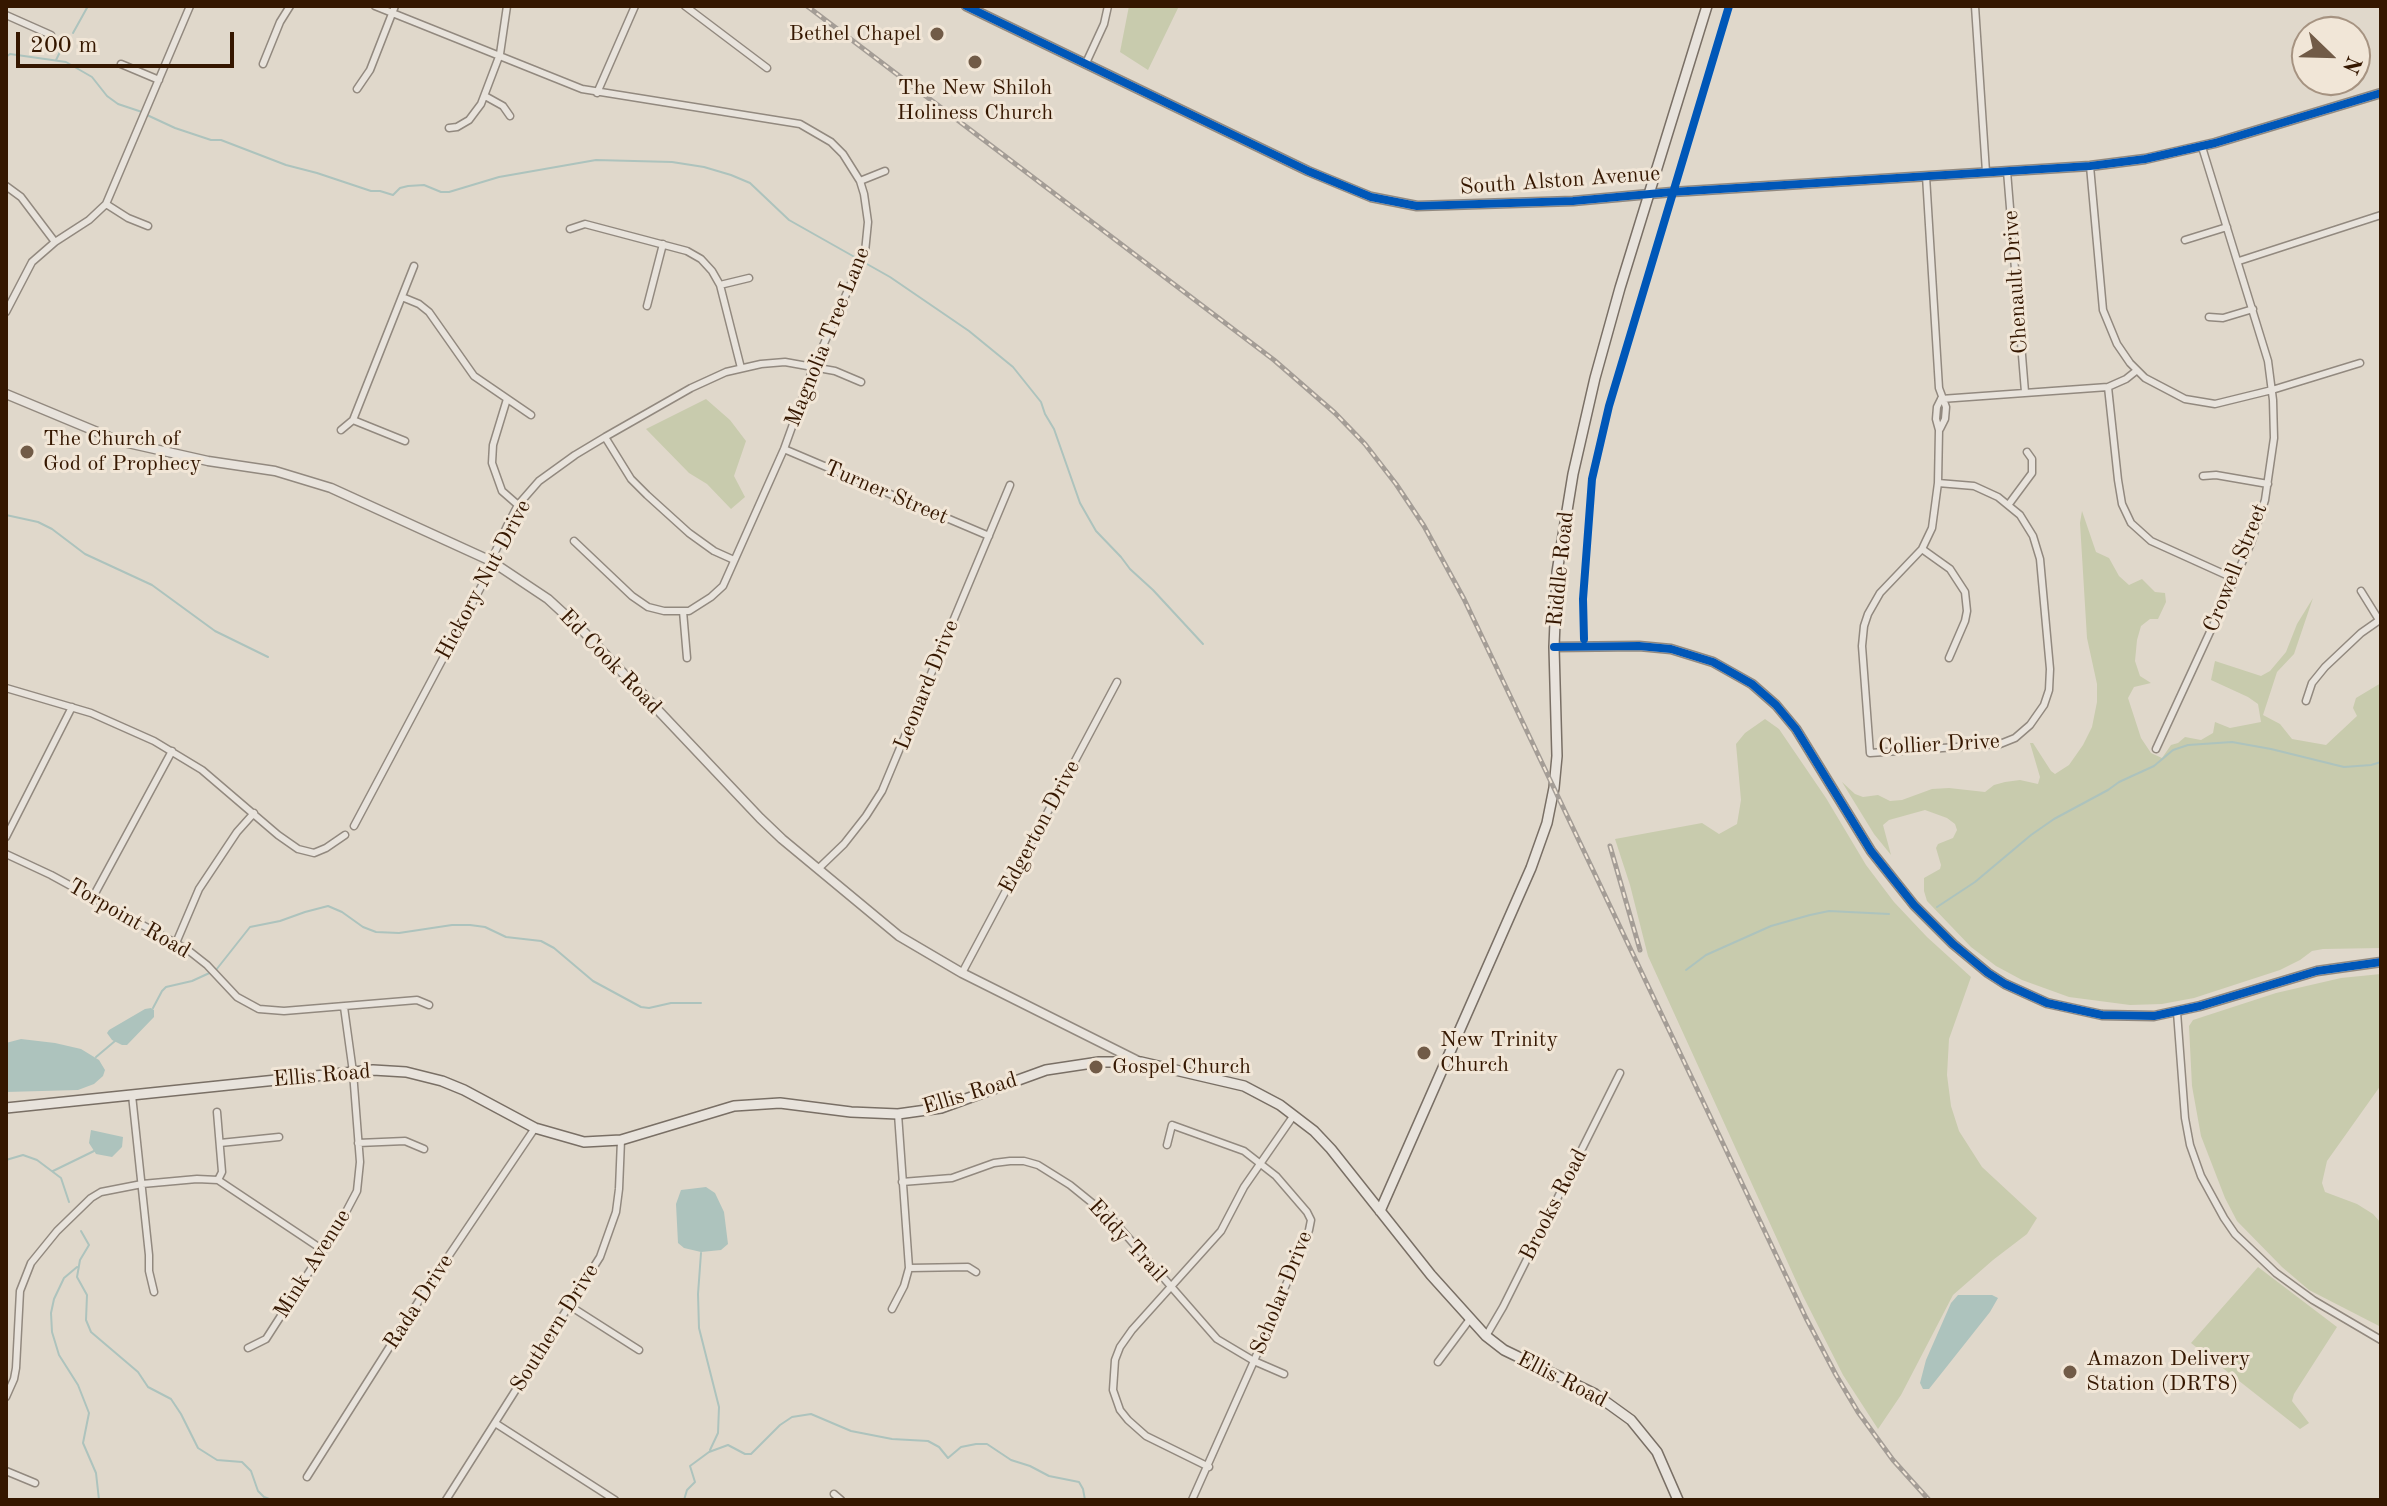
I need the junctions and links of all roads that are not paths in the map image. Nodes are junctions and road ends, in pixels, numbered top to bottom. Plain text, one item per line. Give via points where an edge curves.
1 (190, 6) edge
2 (290, 6) edge
3 (375, 6) edge
4 (507, 6) edge
5 (635, 6) edge
6 (685, 6) edge
7 (966, 6) edge
8 (1108, 6) edge
9 (1707, 6) edge
10 (1975, 6) edge
11 (394, 10) edge
12 (6, 15) edge
13 (51, 35) dead end
14 (499, 57) junction
15 (1086, 63) junction
16 (121, 64) dead end
17 (263, 64) dead end
18 (767, 68) dead end
19 (159, 80) junction
20 (357, 89) dead end
21 (597, 93) junction
22 (2381, 93) edge
23 (485, 96) junction
24 (510, 116) dead end
25 (449, 128) dead end
26 (2202, 147) junction
27 (2090, 166) junction
28 (885, 171) dead end
29 (2007, 171) junction
30 (1986, 172) junction
31 (1926, 176) junction
32 (860, 181) junction
33 (6, 186) edge
34 (1649, 195) junction
35 (106, 204) junction
36 (2381, 215) edge
37 (148, 226) dead end
38 (2227, 227) junction
39 (570, 229) dead end
40 (2185, 240) dead end
41 (55, 242) junction
42 (663, 244) junction
43 (2239, 261) junction
44 (414, 266) dead end
45 (749, 278) dead end
46 (720, 285) junction
47 (402, 297) junction
48 (647, 306) dead end
49 (2253, 309) junction
50 (6, 312) edge
51 (2209, 317) dead end
52 (2360, 363) dead end
53 (814, 366) junction
54 (741, 368) junction
55 (2136, 371) junction
56 (861, 382) dead end
57 (2108, 387) junction
58 (2272, 390) junction
59 (2025, 392) junction
60 (6, 394) edge
61 (507, 399) junction
62 (1941, 399) junction
63 (531, 415) dead end
64 (353, 420) junction
65 (341, 430) dead end
66 (605, 437) junction
67 (405, 441) dead end
68 (784, 449) junction
69 (2027, 452) dead end
70 (2203, 476) dead end
71 (1938, 483) junction
72 (2268, 484) junction
73 (1010, 485) dead end
74 (2009, 504) junction
75 (518, 505) junction
76 (989, 536) junction
77 (574, 541) dead end
78 (1922, 549) junction
79 (734, 560) junction
80 (491, 561) junction
81 (2235, 579) junction
82 (2361, 591) dead end
83 (683, 611) junction
84 (2380, 620) edge
85 (1554, 647) junction
86 (687, 658) dead end
87 (1949, 658) dead end
88 (1117, 682) dead end
89 (6, 688) edge
90 (2306, 701) dead end
91 (72, 707) junction
92 (2156, 749) dead end
93 (172, 751) junction
94 (254, 813) junction
95 (354, 826) dead end
96 (345, 835) dead end
97 (6, 837) edge
98 (6, 854) edge
99 (818, 869) junction
100 (93, 897) junction
101 (176, 943) junction
102 (2381, 962) edge
103 (962, 973) junction
104 (429, 1005) dead end
105 (344, 1007) junction
106 (2177, 1012) junction
107 (1141, 1062) junction
108 (353, 1072) junction
109 (1620, 1073) dead end
110 (132, 1095) junction
111 (6, 1108) edge
112 (217, 1112) dead end
113 (898, 1114) junction
114 (1294, 1115) junction
115 (535, 1128) junction
116 (279, 1137) dead end
117 (621, 1140) junction
118 (220, 1143) junction
119 (358, 1143) junction
120 (1167, 1145) dead end
121 (424, 1149) dead end
122 (1260, 1162) junction
123 (218, 1180) junction
124 (902, 1182) junction
125 (142, 1184) junction
126 (1380, 1211) junction
127 (323, 1250) junction
128 (909, 1268) junction
129 (976, 1272) dead end
130 (1171, 1287) junction
131 (154, 1292) dead end
132 (570, 1306) junction
133 (892, 1309) dead end
134 (1470, 1319) junction
135 (1486, 1336) junction
136 (2381, 1340) edge
137 (248, 1348) dead end
138 (639, 1350) dead end
139 (1254, 1361) junction
140 (1438, 1362) dead end
141 (1284, 1374) dead end
142 (6, 1397) edge
143 (495, 1423) junction
144 (1209, 1467) junction
145 (6, 1471) edge
146 (307, 1477) dead end
147 (35, 1483) dead end
148 (834, 1494) dead end
149 (446, 1500) edge
150 (615, 1500) edge
151 (841, 1500) edge
152 (1192, 1500) edge
153 (1678, 1500) edge

1 - 19 street
2 - 17 street
3 - 11 street, Magnolia Tree Lane
4 - 14 street
5 - 21 street
6 - 18 street
7 - 15 street, South Alston Avenue
8 - 15 street
9 - 34 main road, Riddle Road
10 - 30 street
11 - 14 street, Magnolia Tree Lane
11 - 20 street
12 - 13 street
14 - 21 street, Magnolia Tree Lane
14 - 23 street
15 - 34 street, South Alston Avenue via 1308,171 1387,201 1469,206
16 - 19 street
19 - 35 street
21 - 32 street, Magnolia Tree Lane via 800,124 831,142
22 - 26 street, South Alston Avenue
23 - 24 street
23 - 25 street via 473,117
26 - 27 street, South Alston Avenue
26 - 38 street, Crowell Street
27 - 29 street, South Alston Avenue
27 - 55 street via 2103,310
28 - 32 street
29 - 30 street, South Alston Avenue
29 - 59 street, Chenault Drive
30 - 31 street, South Alston Avenue
31 - 34 street, South Alston Avenue
31 - 62 street, Collier Drive
32 - 53 street, Magnolia Tree Lane via 868,222 865,252
33 - 41 street via 21,197
34 - 85 main road, Riddle Road via 1600,359 1573,474 1557,572
35 - 37 street
35 - 41 street
36 - 43 street
38 - 40 street
38 - 43 street, Crowell Street
39 - 42 street via 585,224
41 - 50 street via 32,262
42 - 46 street via 701,259
42 - 48 street
43 - 49 street, Crowell Street
44 - 47 street
45 - 46 street
46 - 54 street
47 - 61 street via 429,312 474,376
47 - 64 street
49 - 51 street
49 - 58 street, Crowell Street
52 - 58 street
53 - 54 street, Hickory Nut Drive via 785,362
53 - 56 street, Hickory Nut Drive
53 - 68 street, Magnolia Tree Lane
54 - 66 street, Hickory Nut Drive via 691,388
55 - 57 street
55 - 58 street via 2185,399 2207,404
57 - 59 street
57 - 81 street via 2122,504 2131,523 2151,541
58 - 72 street, Crowell Street via 2274,438
59 - 62 street
60 - 80 street, Ed Cook Road via 119,441 275,471 331,488
61 - 63 street
61 - 75 street via 492,463 502,491
62 - 71 street, Collier Drive via 1936,419
64 - 65 street
64 - 67 street
66 - 75 street, Hickory Nut Drive via 539,481
66 - 79 street via 647,495 689,533
68 - 76 street, Turner Street
68 - 79 street, Magnolia Tree Lane
69 - 74 street via 2032,473
70 - 72 street
71 - 74 street, Collier Drive via 1974,486
71 - 78 street, Collier Drive via 1934,522
72 - 81 street, Crowell Street via 2259,523
73 - 76 street, Leonard Drive
74 - 78 street, Collier Drive via 2027,525 2040,559 2050,681 2044,705 2026,730 2000,744 1870,753 1864,626 1880,593
75 - 80 street, Hickory Nut Drive
76 - 99 street, Leonard Drive via 882,791 859,826
77 - 83 street via 648,607
78 - 87 street via 1950,569 1965,592 1965,621
79 - 83 street, Magnolia Tree Lane via 723,586
80 - 95 street, Hickory Nut Drive
80 - 99 street, Ed Cook Road via 548,599 585,633 751,809
81 - 92 street, Crowell Street
82 - 84 street
83 - 86 street
84 - 90 street via 2325,667
85 - 106 street via 1660,648 1733,672 1786,716 1881,865 1971,960 2027,995 2069,1009 2115,1017
85 - 126 main road, Riddle Road via 1557,737 1547,823
88 - 103 street, Edgerton Drive
89 - 91 street
91 - 93 street
91 - 97 street
93 - 94 street
93 - 100 street
94 - 96 street via 298,849 314,853
94 - 101 street via 199,889
98 - 100 street, Torpoint Road
99 - 103 street, Ed Cook Road via 899,936
100 - 101 street, Torpoint Road
101 - 105 street, Torpoint Road via 207,965 237,997 259,1009
102 - 106 street via 2317,971
103 - 107 street, Ed Cook Road
104 - 105 street, Torpoint Road via 417,1000
105 - 108 street, Mink Avenue
106 - 136 street via 2190,1145 2224,1218 2276,1273
107 - 113 main road, Ellis Road via 1046,1070 941,1108
107 - 114 main road, Ellis Road via 1244,1086
108 - 110 main road, Ellis Road
108 - 115 main road, Ellis Road via 406,1072 442,1081
108 - 119 street, Mink Avenue
109 - 135 street, Brooks Road
110 - 111 main road, Ellis Road
110 - 125 street
112 - 118 street
113 - 117 main road, Ellis Road via 780,1103 734,1106
113 - 124 street
114 - 122 street
114 - 126 main road, Ellis Road via 1331,1149
115 - 117 main road, Ellis Road via 584,1142
115 - 146 street, Rada Drive
116 - 118 street
117 - 132 street, Southern Drive via 613,1224
118 - 123 street
119 - 121 street via 405,1141
119 - 127 street, Mink Avenue via 357,1191
120 - 122 street, Scholar Drive via 1172,1125 1240,1149
122 - 130 street via 1224,1226
122 - 139 street, Scholar Drive via 1304,1208 1311,1223
123 - 125 street
123 - 127 street
124 - 128 street
124 - 130 street, Eddy Trail via 952,1178 994,1163 1038,1165 1112,1219
125 - 131 street
125 - 142 street via 91,1198 31,1263 20,1291 16,1368
126 - 134 main road, Ellis Road
127 - 137 street, Mink Avenue via 266,1339
128 - 129 street via 968,1267
128 - 133 street
130 - 139 street, Eddy Trail via 1217,1339
130 - 144 street via 1120,1347 1113,1390 1132,1425
132 - 138 street
132 - 143 street, Southern Drive
134 - 135 main road, Ellis Road
134 - 140 street
135 - 153 main road, Ellis Road via 1595,1394 1631,1420 1657,1452
139 - 141 street, Eddy Trail
139 - 144 street, Scholar Drive
143 - 149 street, Southern Drive
143 - 150 street
144 - 152 street, Scholar Drive
145 - 147 street
148 - 151 street

